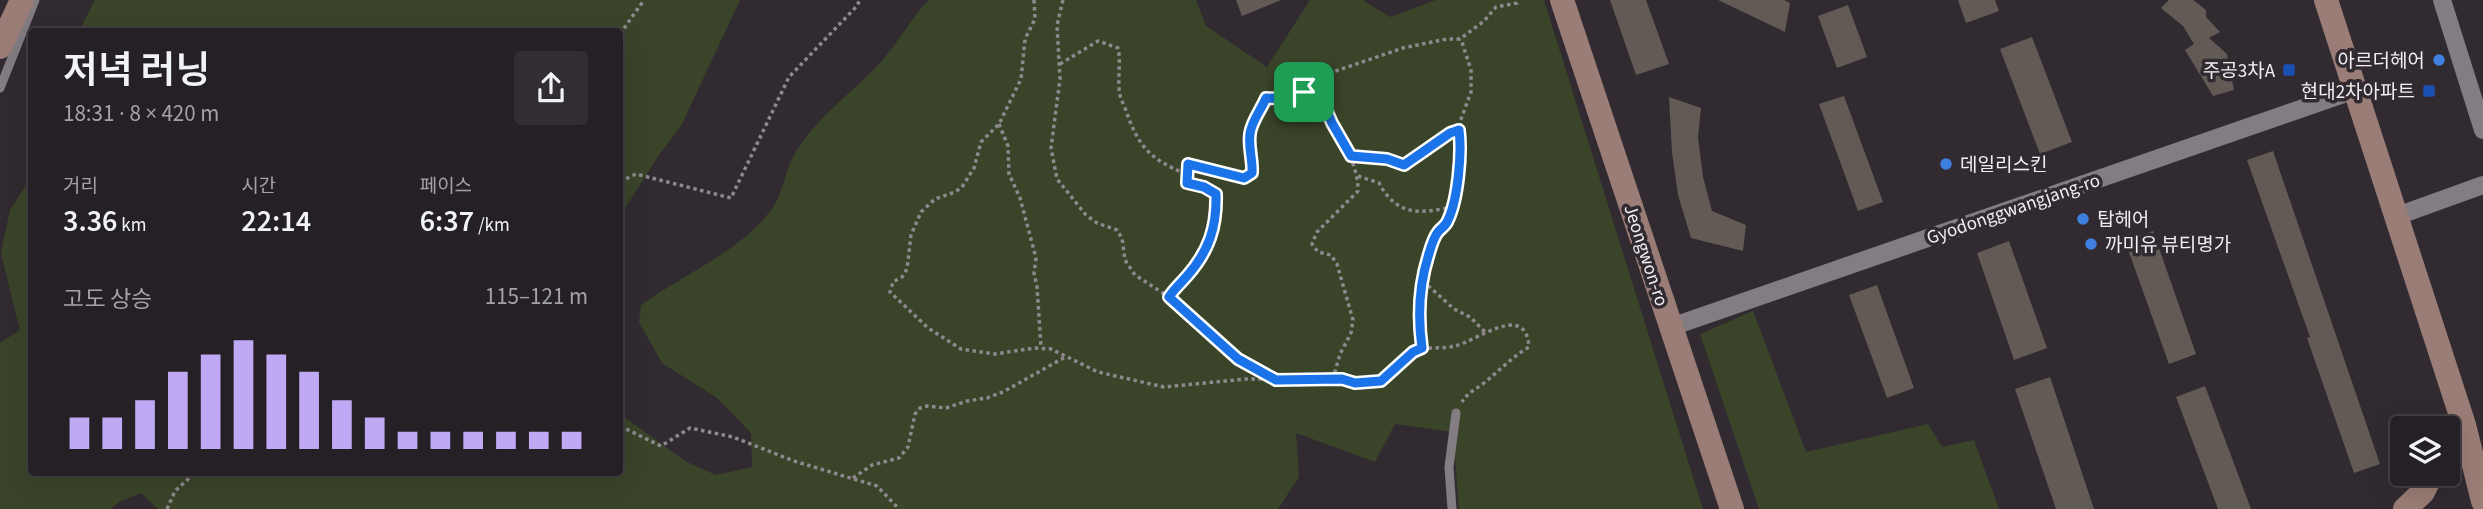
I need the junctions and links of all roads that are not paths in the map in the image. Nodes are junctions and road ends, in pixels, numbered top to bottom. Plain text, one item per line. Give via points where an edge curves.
1 (22, 0) edge
2 (36, 0) edge
3 (1562, 0) edge
4 (2326, 0) edge
5 (2442, 0) edge
6 (0, 47) edge
7 (0, 88) edge
8 (2356, 90) junction
9 (2483, 130) edge
10 (2483, 185) edge
11 (2397, 216) junction
12 (1671, 327) junction
13 (2455, 395) junction
14 (1456, 413) road end
15 (2451, 416) edge
16 (2483, 438) edge
17 (2426, 486) edge
18 (2483, 501) edge
19 (1452, 509) edge
20 (1732, 509) edge
21 (2405, 509) edge

1 - 6 street
2 - 7 lane
3 - 12 street, Jeongwon-ro
4 - 8 street
5 - 9 street
8 - 11 street
8 - 12 street, Gyodonggwangjang-ro
10 - 11 street
11 - 13 street
12 - 20 street, Jeongwon-ro
13 - 15 street
13 - 16 street
13 - 18 street
14 - 19 lane via 1449,467
17 - 21 street

